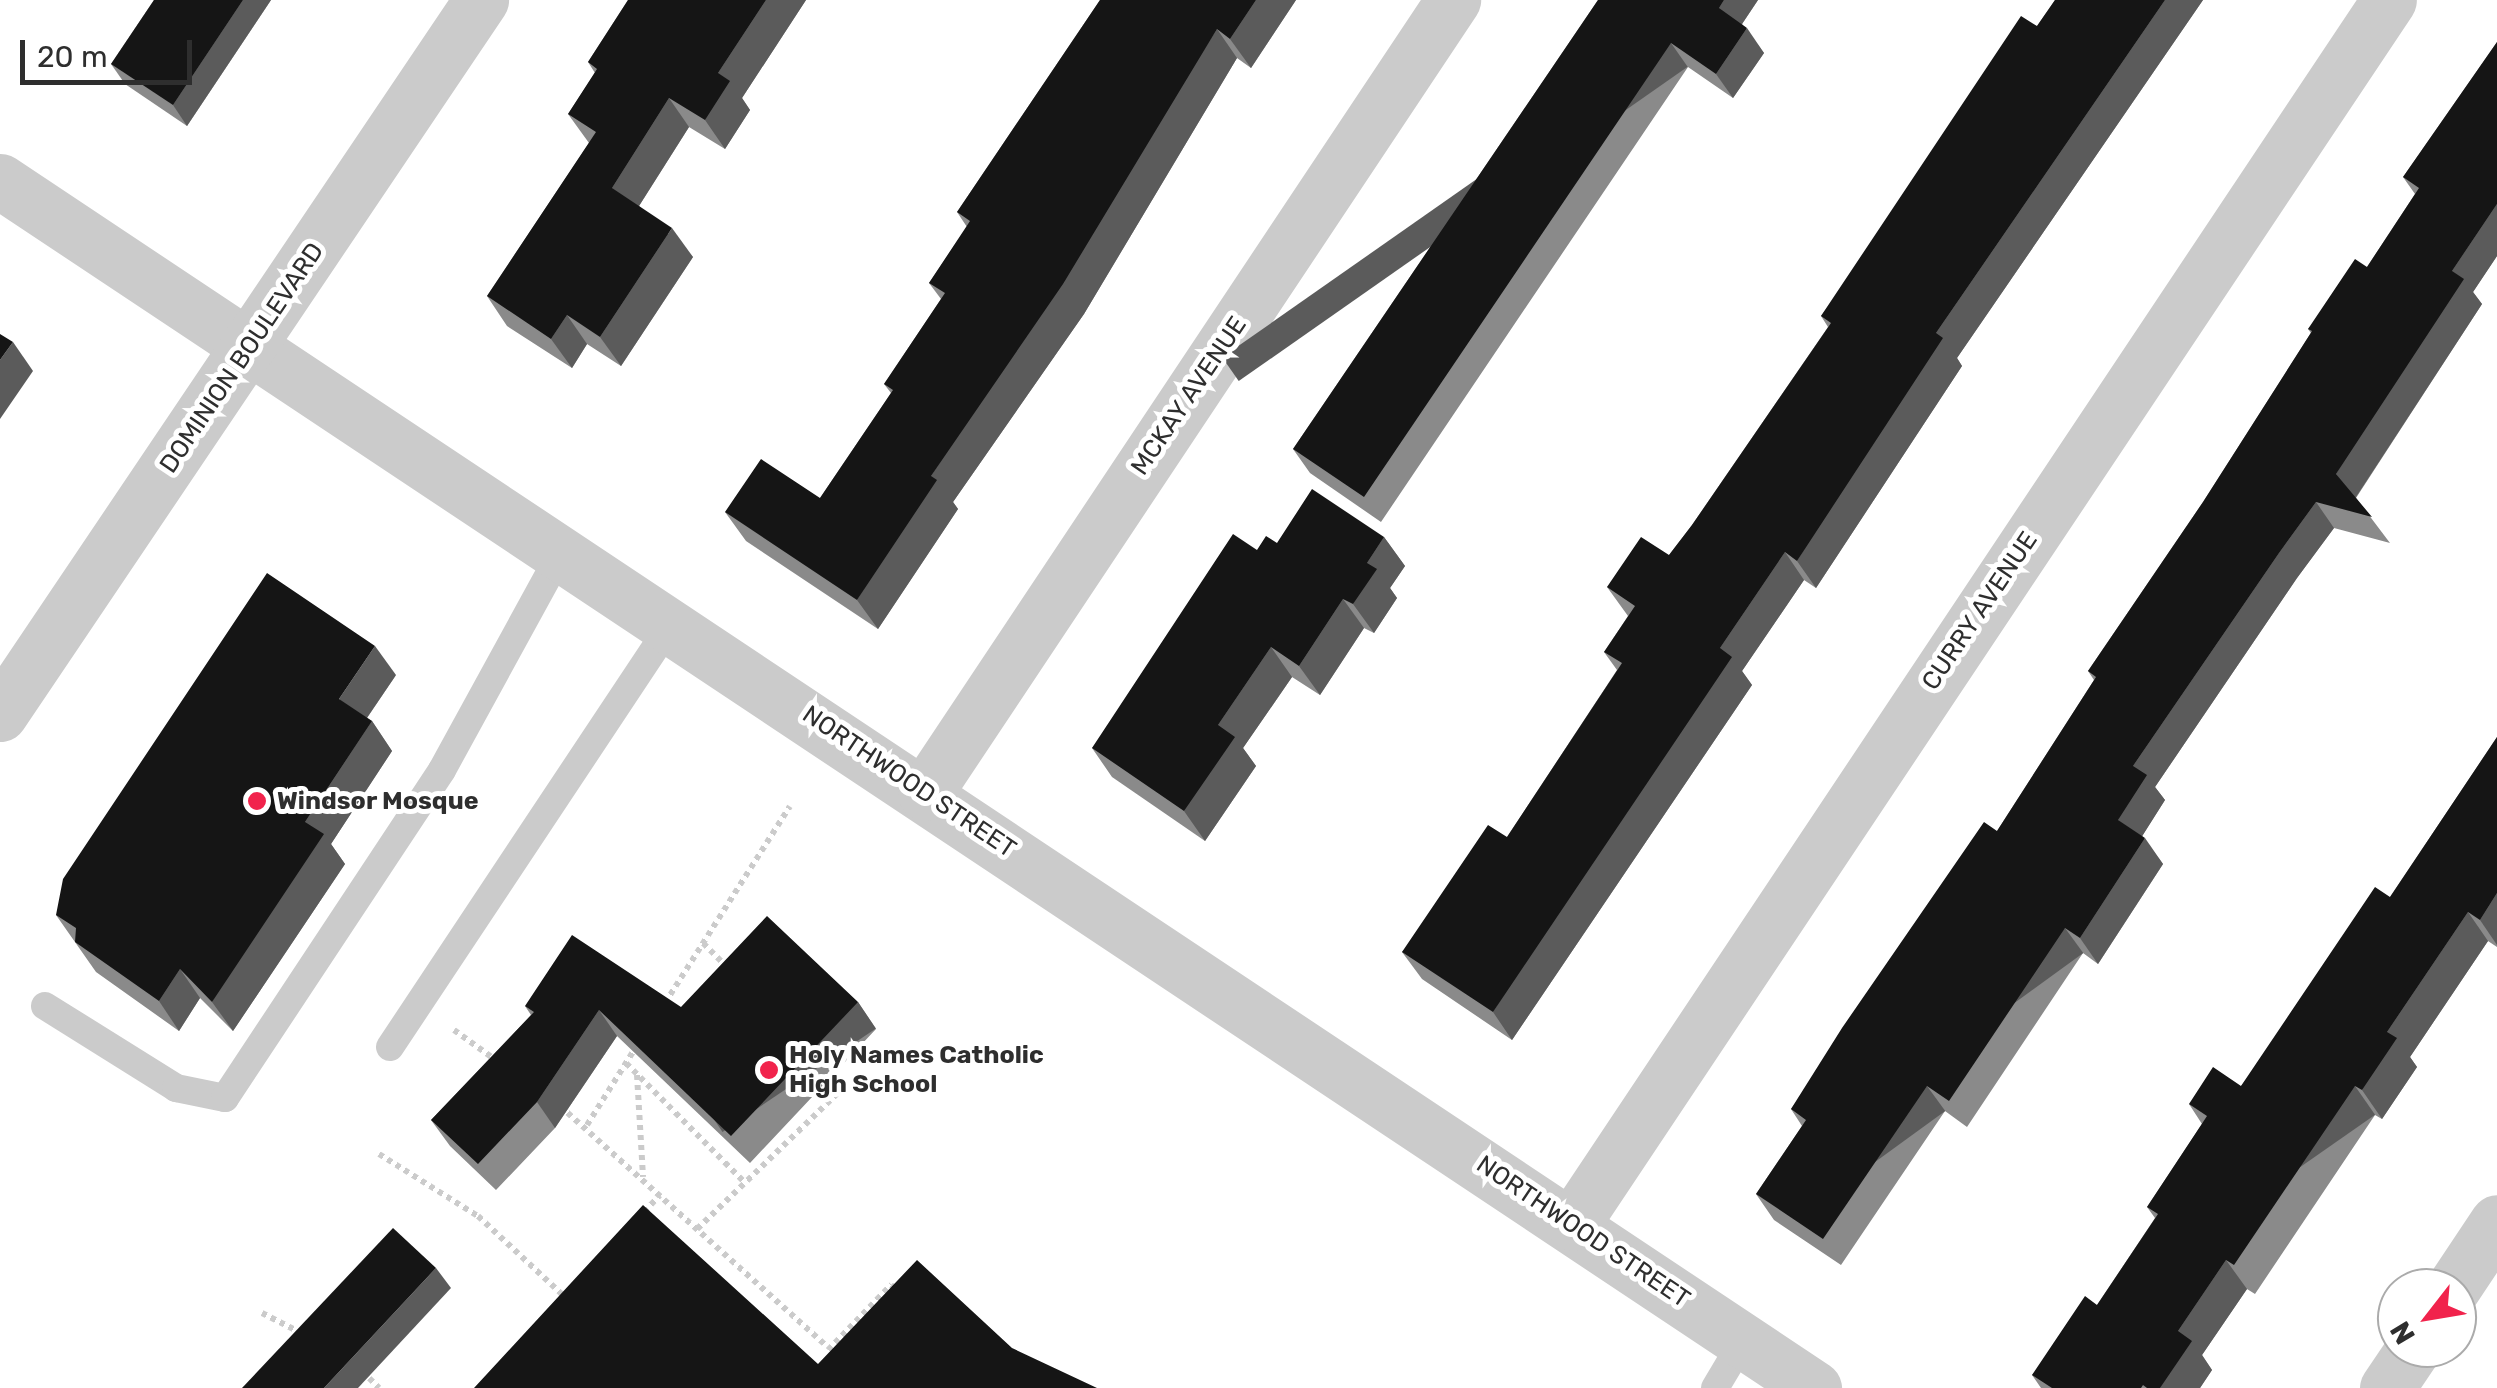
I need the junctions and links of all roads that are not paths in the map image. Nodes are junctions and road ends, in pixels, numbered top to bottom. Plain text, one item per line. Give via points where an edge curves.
1 (481, 0) edge
2 (1453, 0) edge
3 (2389, 0) edge
4 (0, 181) edge
5 (252, 346) junction
6 (562, 552) junction
7 (671, 624) junction
8 (0, 714) edge
9 (925, 793) junction
10 (46, 1006) dead end
11 (390, 1048) dead end
12 (2497, 1222) edge
13 (1572, 1223) junction
14 (2466, 1268) edge
15 (1744, 1341) junction
16 (1715, 1388) edge
17 (1814, 1388) edge

1 - 5 street, DOMINION BOULEVARD
2 - 9 street, MCKAY AVENUE
3 - 13 street, CURRY AVENUE
4 - 5 street, NORTHWOOD STREET
5 - 6 street, NORTHWOOD STREET
5 - 8 street, DOMINION BOULEVARD
6 - 7 street, NORTHWOOD STREET
6 - 10 lane via 442,770 225,1098 176,1088
7 - 9 street, NORTHWOOD STREET
7 - 11 lane
9 - 13 street, NORTHWOOD STREET
12 - 14 street
13 - 15 street, NORTHWOOD STREET
15 - 16 lane
15 - 17 street, NORTHWOOD STREET

